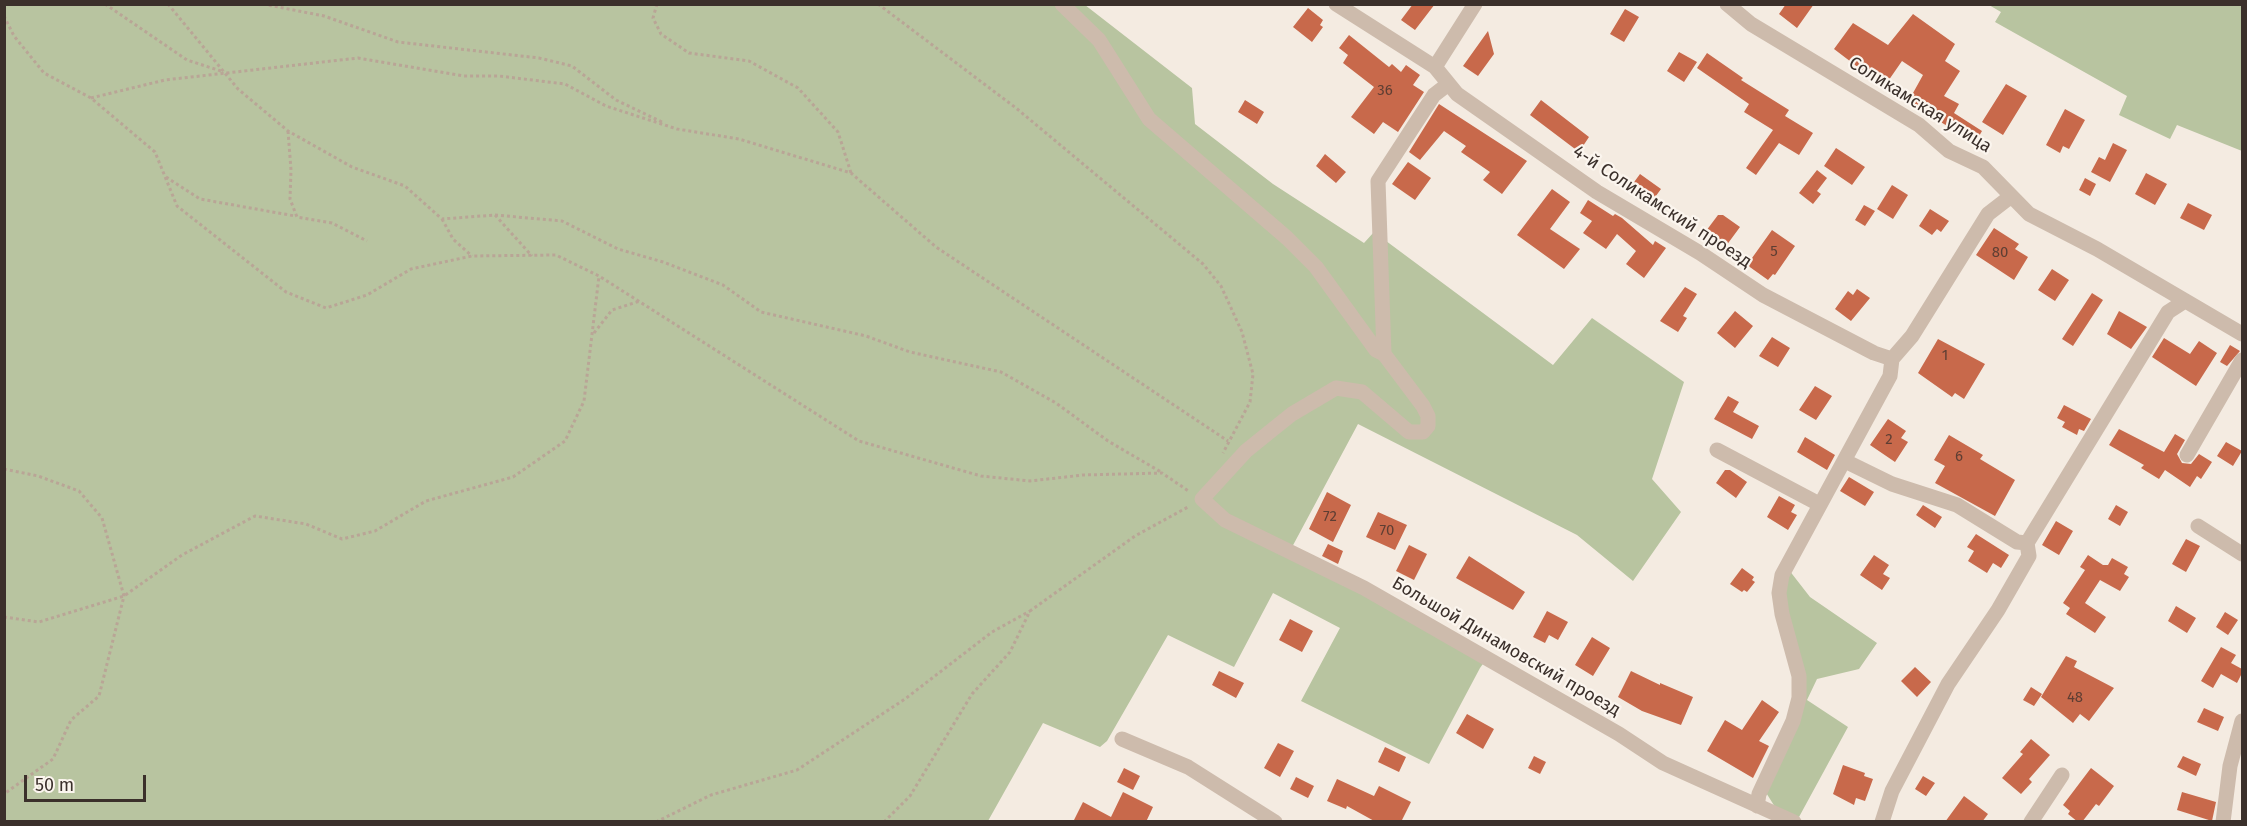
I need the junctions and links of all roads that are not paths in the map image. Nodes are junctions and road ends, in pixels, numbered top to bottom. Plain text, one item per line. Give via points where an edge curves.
1 (1062, 4) edge
2 (1336, 4) edge
3 (1475, 4) edge
4 (1727, 4) edge
5 (1435, 67) junction
6 (1447, 85) junction
7 (2010, 197) junction
8 (2184, 300) junction
9 (2242, 334) edge
10 (1384, 354) junction
11 (1892, 359) junction
12 (2242, 360) edge
13 (1717, 450) dead end
14 (2187, 455) dead end
15 (1845, 461) junction
16 (1819, 504) junction
17 (2198, 526) dead end
18 (2027, 543) junction
19 (2242, 554) edge
20 (2242, 721) edge
21 (1122, 739) dead end
22 (2062, 775) dead end
23 (1757, 806) junction
24 (1275, 822) edge
25 (1794, 822) edge
26 (1882, 822) edge
27 (2031, 822) edge
28 (2223, 822) edge

1 - 10 street via 1099,40 1149,119 1287,238 1316,267 1376,350
2 - 5 street, 4-й Соликамский проезд
3 - 5 street
4 - 7 street, Соликамская улица via 1751,24 1919,125 1949,151 1983,167
5 - 6 street, 4-й Соликамский проезд
6 - 10 street via 1434,95 1378,181
6 - 11 street, 4-й Соликамский проезд via 1597,192 1763,295
7 - 8 street, Соликамская улица via 2029,214
7 - 11 street via 1988,214 1912,336
8 - 9 street, Соликамская улица
8 - 18 street via 2168,312
10 - 23 street, Большой Динамовский проезд via 1423,406 1428,416 1423,432 1409,432 1362,392 1336,388 1292,414 1246,451 1202,500 1225,520 1364,588 1663,763
11 - 15 street via 1890,376
12 - 14 street
13 - 16 street
15 - 16 street
15 - 18 street via 1892,484 1957,505 2017,542
16 - 23 street via 1782,575 1780,604 1799,676 1799,698
17 - 19 street
18 - 26 street via 2029,556 1948,684 1892,791
20 - 28 street via 2230,766
21 - 24 street via 1188,767
22 - 27 street
23 - 25 street, Большой Динамовский проезд

